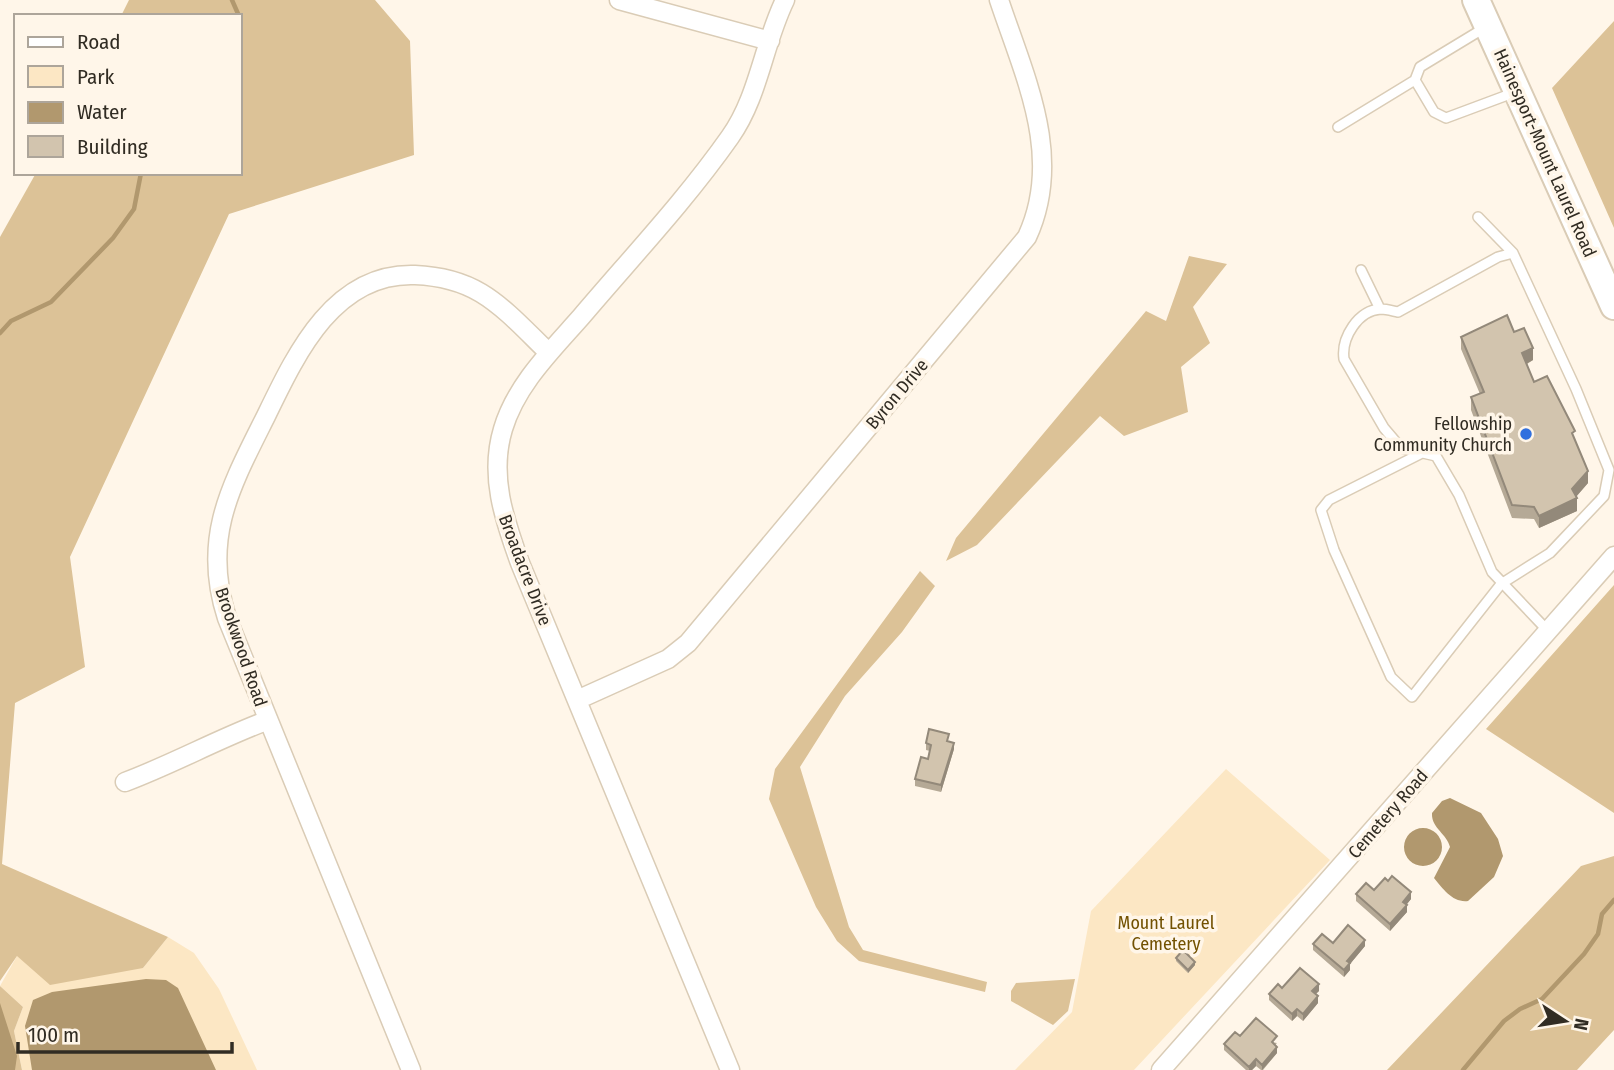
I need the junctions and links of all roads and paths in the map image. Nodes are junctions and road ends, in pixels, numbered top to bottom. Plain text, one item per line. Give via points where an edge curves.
1 (619, 0) edge
2 (785, 0) edge
3 (999, 0) edge
4 (1476, 0) edge
5 (1488, 26) junction
6 (770, 41) junction
7 (1415, 80) junction
8 (1517, 91) junction
9 (1338, 127) dead end
10 (1478, 217) dead end
11 (1513, 253) junction
12 (1362, 270) dead end
13 (1614, 306) edge
14 (1380, 309) junction
15 (549, 353) junction
16 (1422, 453) junction
17 (1614, 556) edge
18 (1502, 584) junction
19 (1548, 631) junction
20 (577, 700) junction
21 (266, 720) junction
22 (125, 782) dead end
23 (411, 1070) edge
24 (730, 1070) edge
25 (1161, 1070) edge

1 - 6 street
2 - 6 street, Broadacre Drive
3 - 20 street, Byron Drive via 1042,137 1042,198 1027,237 688,643 647,670
4 - 5 main road, Hainesport-Mount Laurel Road
5 - 7 lane via 1420,67
5 - 8 main road, Hainesport-Mount Laurel Road
6 - 15 street, Broadacre Drive via 752,95 730,137 687,194
7 - 8 lane via 1434,112 1447,118
7 - 9 lane
8 - 13 main road, Hainesport-Mount Laurel Road
10 - 11 lane
11 - 14 lane via 1398,312
11 - 18 lane via 1577,389 1609,470 1604,496 1550,553
12 - 14 lane
14 - 16 lane via 1353,326 1345,337 1343,359 1384,428 1401,448
15 - 20 street, Broadacre Drive via 510,409 502,431 497,476 512,542
15 - 21 street, Brookwood Road via 481,293 428,275 389,276 370,282 322,319 277,392 230,492 217,534 220,598
16 - 18 lane via 1436,456
16 - 18 lane via 1329,500 1321,510 1391,677 1412,697
17 - 19 street, Cemetery Road
18 - 19 lane
19 - 25 street, Cemetery Road
20 - 24 street, Broadacre Drive
21 - 22 street
21 - 23 street, Brookwood Road

